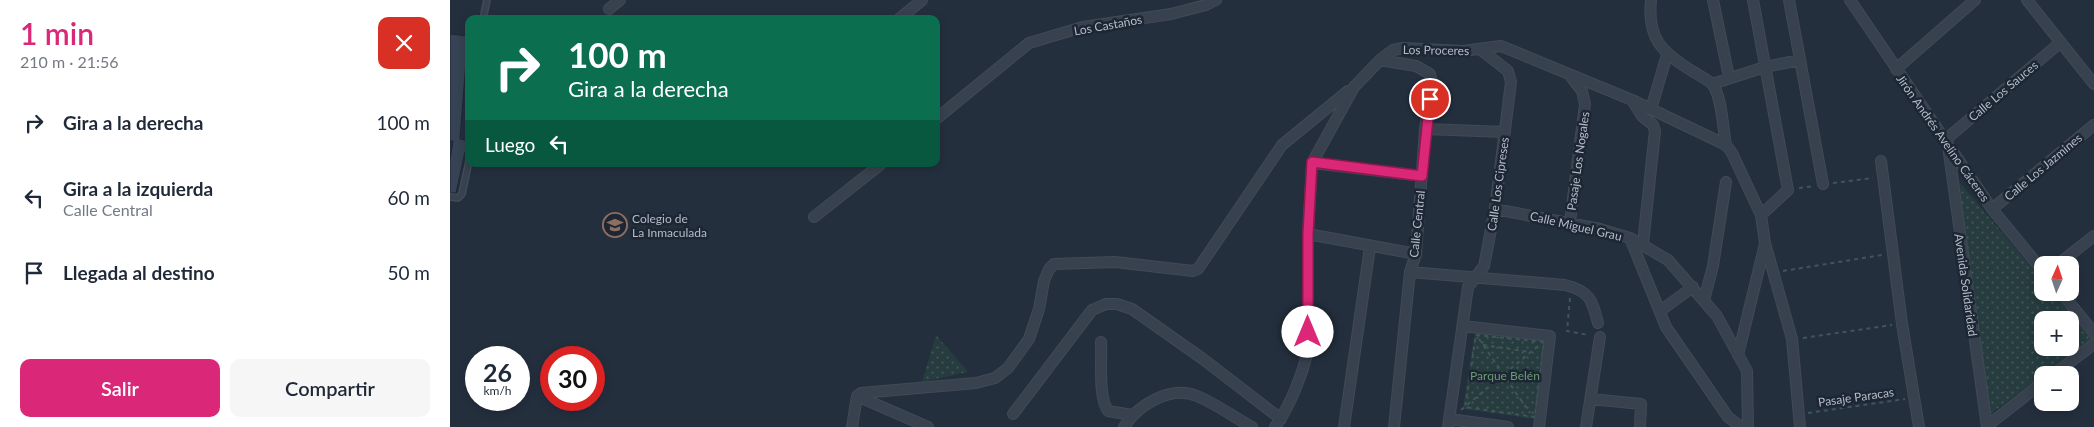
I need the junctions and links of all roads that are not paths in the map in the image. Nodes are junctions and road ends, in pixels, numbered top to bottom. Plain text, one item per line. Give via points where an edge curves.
1 (487, 0) edge
2 (620, 0) edge
3 (922, 0) edge
4 (1216, 0) edge
5 (1651, 0) edge
6 (1713, 0) edge
7 (1753, 0) edge
8 (1789, 0) edge
9 (1850, 0) edge
10 (1975, 0) edge
11 (2027, 0) edge
12 (609, 9) dead end
13 (485, 15) edge
14 (904, 15) edge
15 (2061, 42) junction
16 (1481, 50) junction
17 (1667, 55) junction
18 (1380, 60) junction
19 (1800, 60) junction
20 (1765, 67) junction
21 (1896, 69) junction
22 (1568, 74) junction
23 (1729, 77) junction
24 (1712, 84) junction
25 (2094, 84) edge
26 (1354, 87) junction
27 (1632, 100) junction
28 (1650, 109) junction
29 (940, 116) edge
30 (2094, 125) edge
31 (1425, 130) junction
32 (1505, 132) junction
33 (1946, 142) junction
34 (1726, 145) junction
35 (1881, 161) dead end
36 (1312, 162) junction
37 (468, 167) edge
38 (877, 167) edge
39 (1422, 176) junction
40 (1726, 182) dead end
41 (1823, 184) road end
42 (450, 197) edge
43 (1495, 209) junction
44 (1992, 209) junction
45 (1761, 215) junction
46 (814, 217) dead end
47 (1570, 222) junction
48 (1308, 234) junction
49 (2094, 236) edge
50 (1630, 238) junction
51 (1765, 243) junction
52 (1643, 244) junction
53 (1370, 247) junction
54 (1416, 254) junction
55 (2068, 256) edge
56 (2034, 260) edge
57 (1410, 272) junction
58 (1472, 279) junction
59 (1693, 287) junction
60 (1704, 300) junction
61 (2068, 301) edge
62 (1660, 311) junction
63 (1598, 323) dead end
64 (1463, 326) junction
65 (2094, 333) edge
66 (1600, 337) road end
67 (1101, 342) dead end
68 (2094, 344) edge
69 (1738, 355) junction
70 (2065, 366) edge
71 (2034, 389) edge
72 (857, 396) junction
73 (1591, 399) junction
74 (1013, 414) dead end
75 (1132, 415) junction
76 (1278, 423) edge
77 (1449, 423) edge
78 (910, 424) edge
79 (1539, 426) edge
80 (852, 427) edge
81 (928, 427) edge
82 (1124, 427) edge
83 (1252, 427) edge
84 (1344, 427) edge
85 (1394, 427) edge
86 (1508, 427) edge
87 (1586, 427) edge
88 (1640, 427) edge
89 (1740, 427) edge
90 (1748, 427) edge
91 (1800, 427) edge
92 (1919, 427) edge
93 (1987, 427) edge

1 - 13 lane
2 - 12 street
3 - 14 street
4 - 29 street, Los Castaños via 1171,14 1083,27 1029,43
5 - 17 street via 1652,30
6 - 23 street
7 - 20 street
8 - 19 street
9 - 21 street, Jirón Andrés Avelino Cáceres
10 - 21 street
11 - 15 street
15 - 25 street
15 - 33 street, Calle Los Sauces
16 - 18 street, Los Proceres via 1443,52 1403,48 1393,50
16 - 22 street, Los Proceres via 1501,46
16 - 32 street, Calle Los Cipreses via 1508,71 1511,82
17 - 24 street
17 - 28 street
18 - 26 street, Los Proceres
18 - 31 street, Calle Central via 1416,66 1430,74 1432,83
19 - 20 street
19 - 41 street
20 - 23 street
20 - 45 street via 1788,190
21 - 33 street, Jirón Andrés Avelino Cáceres
22 - 27 street
22 - 47 street, Pasaje Los Nogales via 1584,95 1585,104
23 - 24 street
24 - 34 street
26 - 36 street, Los Proceres
26 - 72 street via 1282,145 1198,269 1115,262 1054,264 1044,281 1029,339 1008,368 995,378 976,383 861,392
27 - 28 street
27 - 52 street via 1655,131
28 - 34 street
30 - 44 street, Calle Los Jazmines
31 - 32 street
31 - 39 street, Calle Central
32 - 43 street, Calle Los Cipreses
33 - 44 street, Jirón Andrés Avelino Cáceres
33 - 93 street, Avenida Solidaridad
34 - 45 street
35 - 92 street
36 - 39 street
36 - 48 street, Los Proceres
37 - 42 lane via 462,194 458,198
38 - 46 street
39 - 54 street, Calle Central
40 - 60 street via 1713,266
43 - 47 street, Calle Miguel Grau
43 - 58 street, Calle Los Cipreses via 1484,266
44 - 56 street, Jirón Andrés Avelino Cáceres
45 - 51 street
47 - 50 street, Calle Miguel Grau
48 - 53 street
48 - 76 street, Los Proceres via 1308,352
49 - 55 street
50 - 52 street, Calle Miguel Grau
50 - 62 street
51 - 69 street
51 - 91 street via 1792,339
52 - 59 street, Calle Miguel Grau via 1668,260
53 - 54 street
53 - 84 street
54 - 57 street, Calle Central
57 - 58 street
57 - 85 street, Calle Central
58 - 63 street via 1579,289 1593,304
58 - 64 street, Calle Los Cipreses
59 - 60 street, Calle Miguel Grau
59 - 62 street
60 - 69 street, Calle Miguel Grau via 1717,316
61 - 65 street
62 - 89 street via 1666,327 1728,417
64 - 77 street, Calle Los Cipreses
64 - 79 street via 1547,339
66 - 73 street
67 - 75 street via 1105,407 1108,411
68 - 70 street
69 - 90 street, Calle Miguel Grau via 1748,376
71 - 93 street
72 - 78 street
72 - 80 street
73 - 87 street
73 - 88 street via 1641,404
74 - 76 street via 1092,310 1106,304 1117,304 1132,309 1188,348
75 - 82 street
75 - 83 street via 1148,402 1181,393 1196,396
77 - 86 street
78 - 81 street

